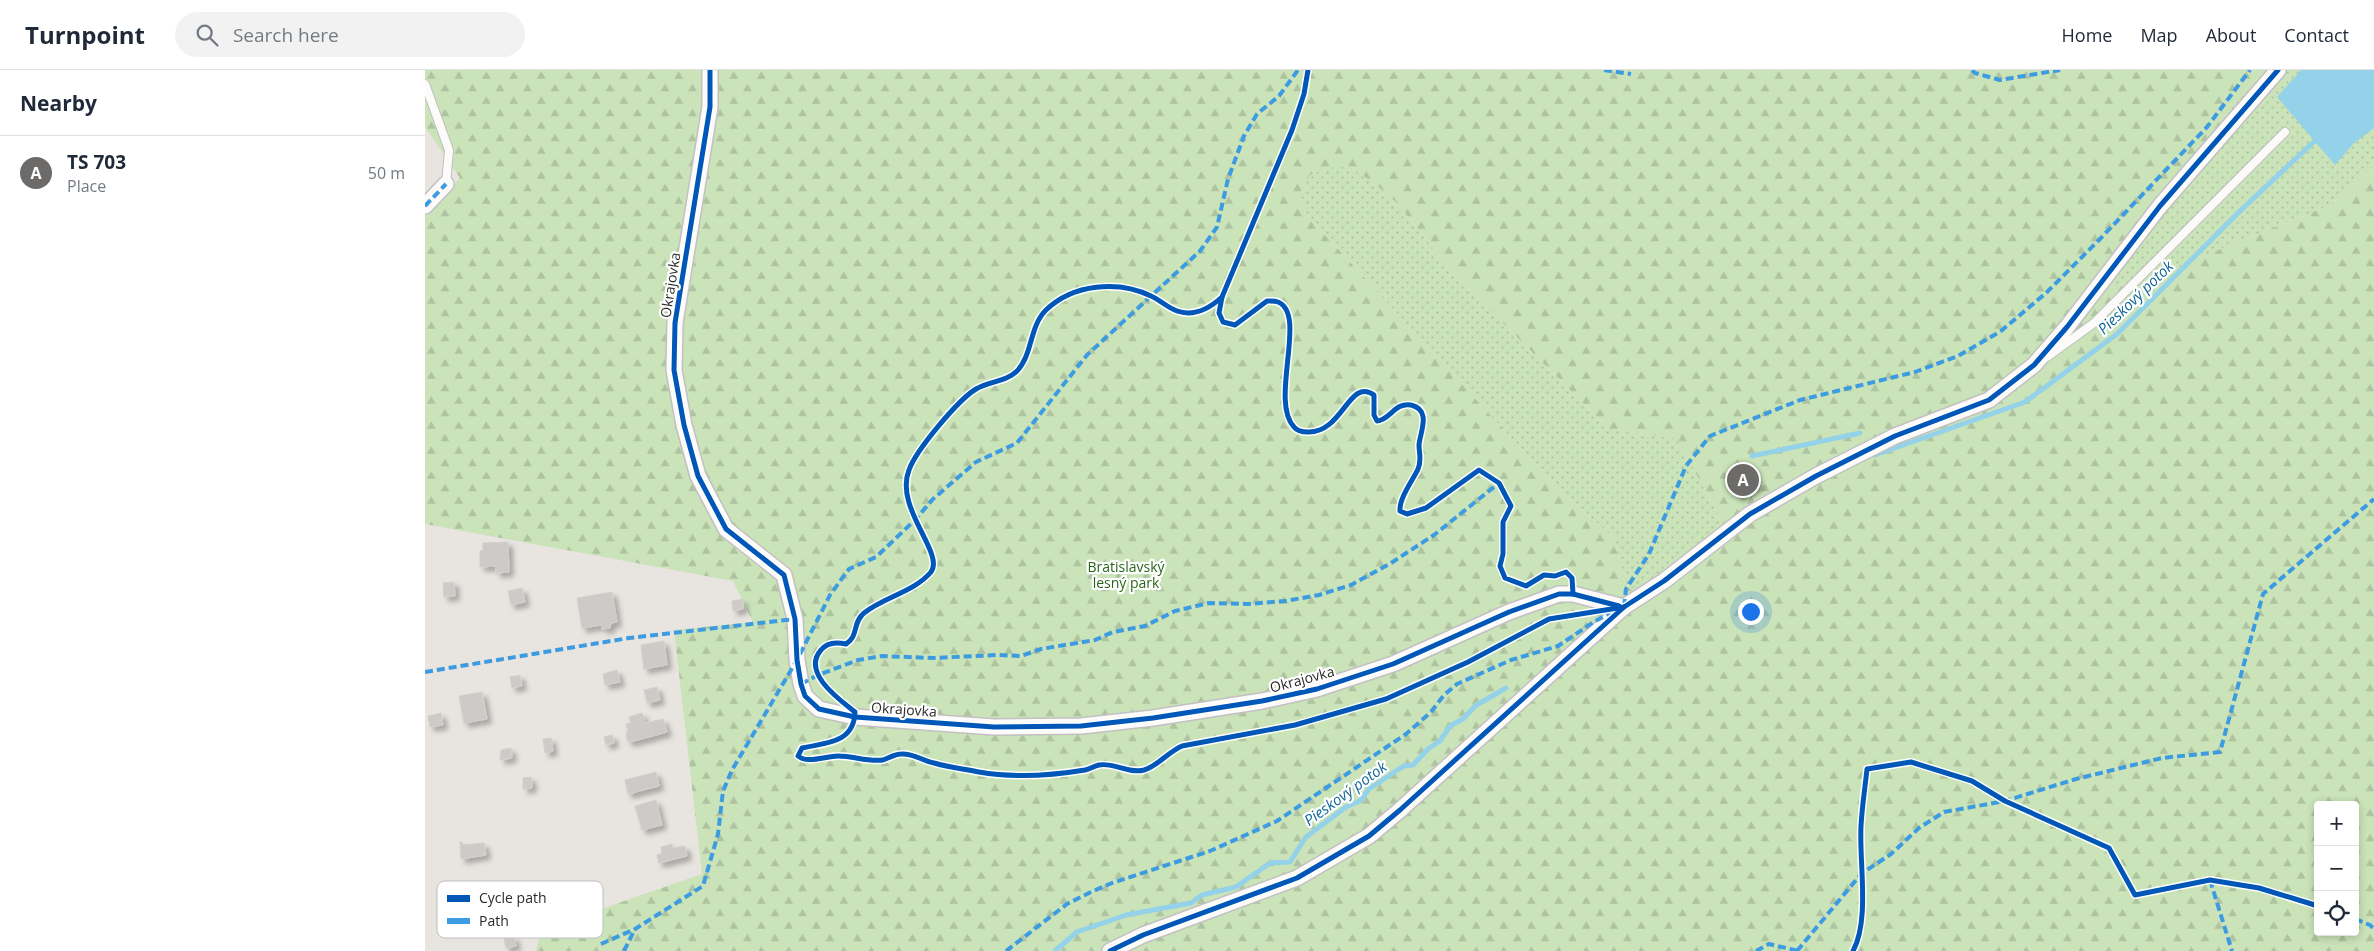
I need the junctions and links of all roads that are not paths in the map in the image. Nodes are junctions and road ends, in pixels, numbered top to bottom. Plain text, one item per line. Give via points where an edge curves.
1 (711, 70) edge
2 (2278, 70) edge
3 (425, 84) edge
4 (2285, 132) dead end
5 (446, 184) joint
6 (425, 206) edge
7 (2034, 365) junction
8 (1624, 607) junction
9 (1110, 951) edge

1 - 8 street, Okrajovka via 710,107 675,323 675,370 681,407 698,476 726,529 784,575 795,619 801,684 805,696 819,709 855,717 994,727 1081,726 1153,718 1317,689 1393,664 1509,612 1559,594 1573,594
2 - 7 street via 2160,206
3 - 5 lane via 449,150
4 - 7 lane via 2094,323
5 - 6 street
7 - 8 street via 1989,400 1895,436 1750,514
8 - 9 street via 1369,836 1297,878 1143,935

